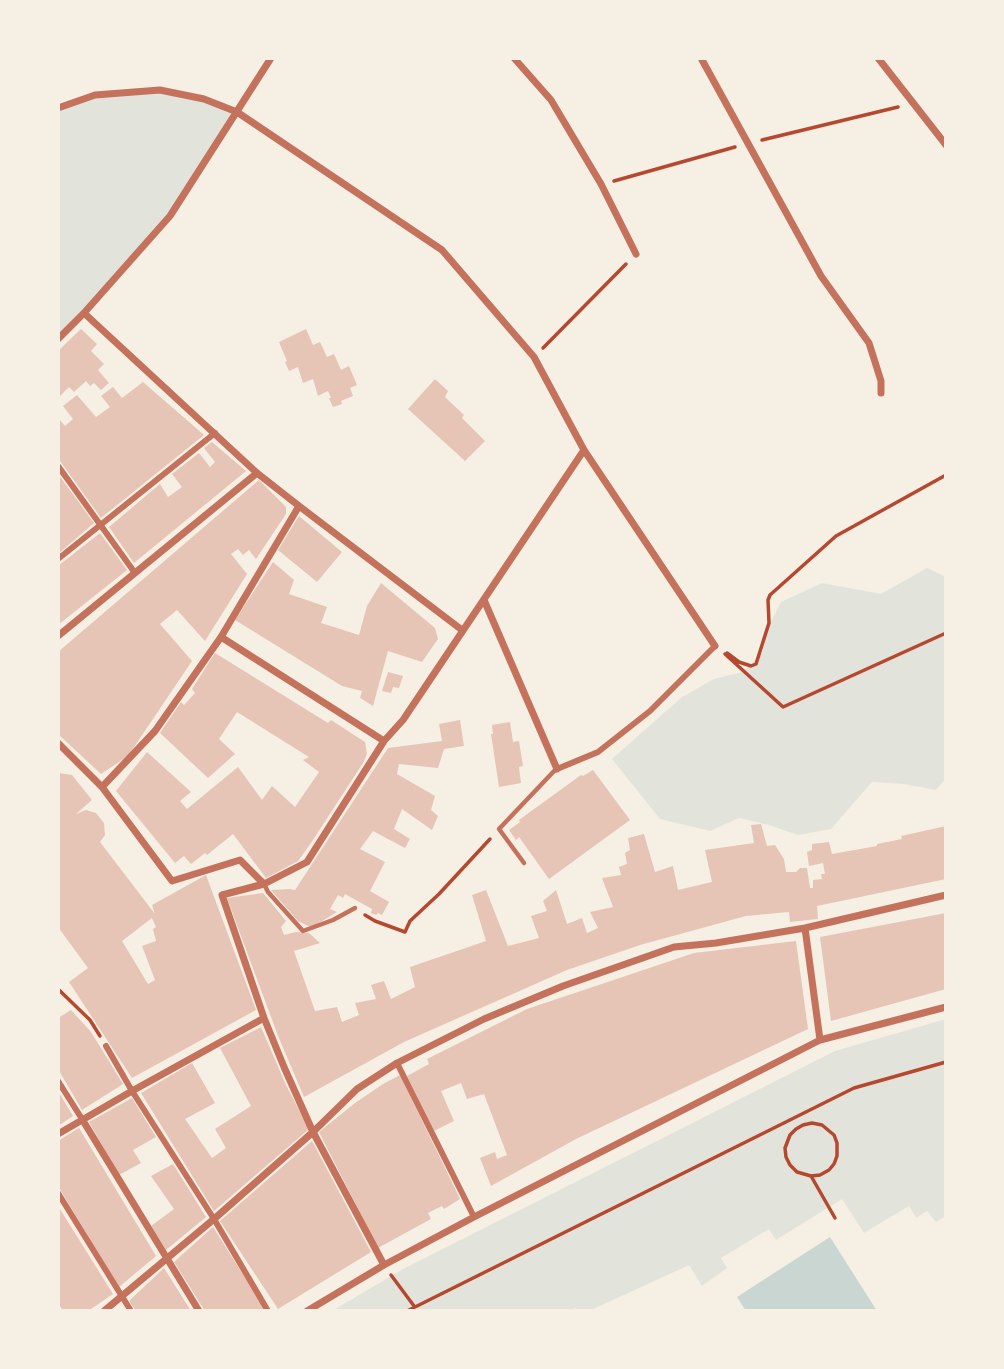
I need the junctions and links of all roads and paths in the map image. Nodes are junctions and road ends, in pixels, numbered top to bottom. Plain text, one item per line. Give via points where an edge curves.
1 (271, 58) edge
2 (514, 58) edge
3 (701, 58) edge
4 (878, 58) edge
5 (913, 103) junction
6 (58, 108) edge
7 (237, 111) junction
8 (748, 144) junction
9 (946, 145) edge
10 (601, 184) junction
11 (636, 254) joint
12 (84, 313) junction
13 (58, 339) edge
14 (534, 358) junction
15 (881, 393) dead end
16 (215, 433) junction
17 (584, 450) junction
18 (58, 466) edge
19 (257, 473) junction
20 (946, 474) edge
21 (299, 506) junction
22 (101, 526) junction
23 (58, 559) edge
24 (135, 573) junction
25 (484, 600) junction
26 (462, 630) junction
27 (946, 633) edge
28 (58, 636) edge
29 (221, 637) junction
30 (715, 646) junction
31 (384, 741) junction
32 (58, 743) edge
33 (557, 769) junction
34 (102, 787) junction
35 (499, 829) junction
36 (524, 863) dead end
37 (264, 884) junction
38 (946, 895) edge
39 (355, 908) joint
40 (805, 928) junction
41 (58, 989) edge
42 (946, 1007) edge
43 (264, 1018) junction
44 (820, 1040) junction
45 (106, 1046) joint
46 (946, 1062) edge
47 (397, 1063) junction
48 (58, 1081) edge
49 (132, 1091) junction
50 (799, 1115) junction
51 (82, 1119) junction
52 (803, 1125) junction
53 (313, 1132) junction
54 (58, 1134) edge
55 (811, 1176) junction
56 (58, 1193) edge
57 (474, 1217) junction
58 (835, 1218) dead end
59 (214, 1219) junction
60 (166, 1260) junction
61 (384, 1265) junction
62 (122, 1297) junction
63 (414, 1307) junction
64 (104, 1311) edge
65 (131, 1311) edge
66 (199, 1311) edge
67 (268, 1311) edge
68 (307, 1311) edge
69 (407, 1311) edge

1 - 7 street
2 - 10 street via 551,100
3 - 8 street
4 - 5 street
5 - 8 path
5 - 9 street
6 - 7 street via 95,95 160,90
7 - 12 street via 170,216
7 - 14 street via 442,250
8 - 10 path
8 - 15 street via 821,276 869,343
10 - 11 street
11 - 14 path
12 - 13 street
12 - 16 street
14 - 17 street
16 - 19 street
16 - 22 street
17 - 25 street
17 - 30 street
18 - 22 street
19 - 21 street
19 - 24 street
20 - 30 path via 836,536 770,595 769,623 754,666
21 - 26 street
21 - 29 street
22 - 23 street
22 - 24 street
24 - 28 street
25 - 26 street
25 - 33 street
26 - 31 street
27 - 30 path via 783,707
29 - 31 street
29 - 34 street via 155,731
30 - 33 street via 650,711 598,752
31 - 37 street via 307,862
32 - 34 street
33 - 35 lane
34 - 37 street via 172,881 240,860
35 - 36 lane
35 - 39 path via 410,921 405,932
37 - 39 lane via 303,931
37 - 43 street via 222,895
38 - 40 street
40 - 44 street
40 - 47 street via 674,947 484,1019
41 - 45 path via 90,1020
42 - 44 street
43 - 49 street
43 - 53 street
44 - 57 street
45 - 49 street
46 - 50 path via 854,1088
47 - 53 street via 357,1089
47 - 57 street
48 - 51 street
49 - 51 street
49 - 59 street
50 - 52 path
50 - 63 path
51 - 54 street
51 - 60 street
52 - 55 path via 790,1135 786,1157 797,1172
52 - 55 path via 822,1125 837,1143 834,1164
53 - 59 street
53 - 61 street
55 - 58 path
56 - 62 street
57 - 61 street
59 - 60 street
59 - 67 street
60 - 62 street
60 - 66 street
61 - 63 path
61 - 68 street
62 - 64 street
62 - 65 street
63 - 69 path

